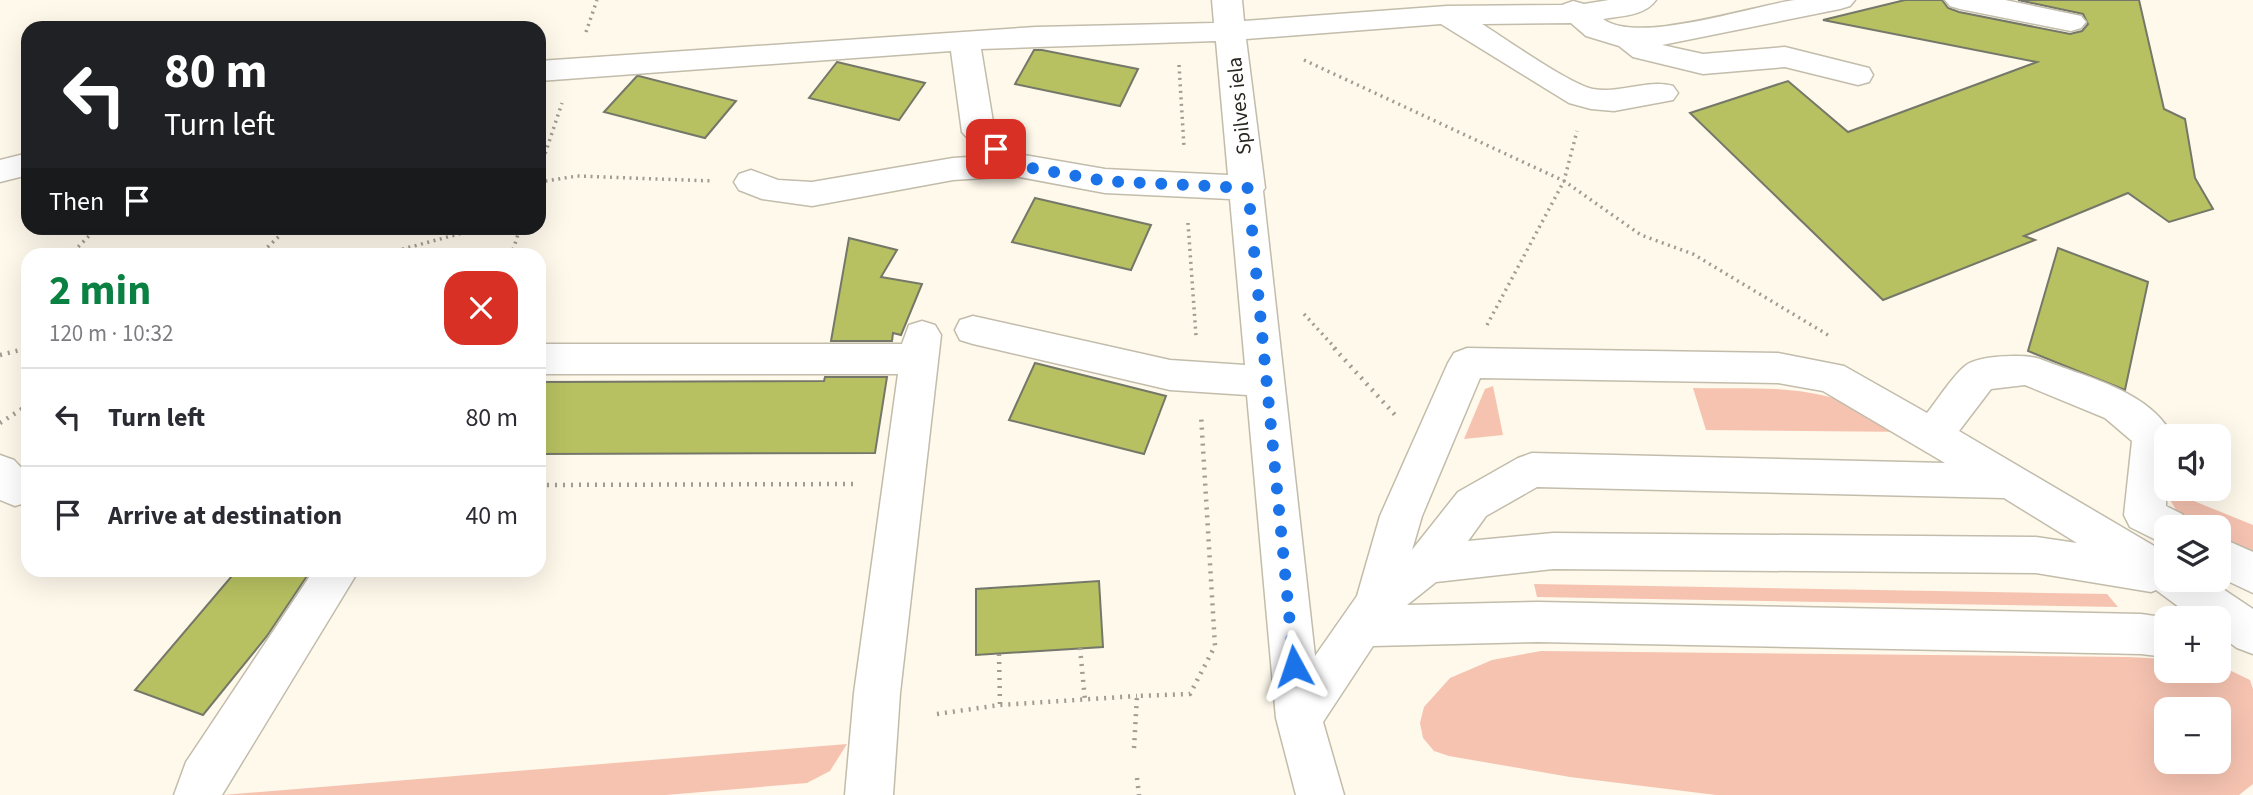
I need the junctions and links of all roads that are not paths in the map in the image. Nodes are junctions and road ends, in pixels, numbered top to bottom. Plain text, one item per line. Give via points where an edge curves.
1 (1641, 0) edge
2 (1840, 0) edge
3 (1961, 0) edge
4 (1571, 7) edge
5 (1230, 15) edge
6 (1447, 15) junction
7 (2071, 22) dead end
8 (1630, 39) junction
9 (965, 41) junction
10 (546, 71) edge
11 (1857, 75) dead end
12 (1662, 93) dead end
13 (1014, 165) junction
14 (21, 166) edge
15 (0, 171) edge
16 (751, 183) road end
17 (1248, 188) junction
18 (973, 330) dead end
19 (546, 359) edge
20 (1267, 382) junction
21 (1933, 435) junction
22 (2011, 481) junction
23 (2154, 520) edge
24 (2231, 562) edge
25 (1427, 564) junction
26 (2154, 568) edge
27 (2154, 573) edge
28 (2253, 574) edge
29 (333, 577) edge
30 (2192, 592) edge
31 (1370, 615) junction
32 (2253, 634) edge
33 (2154, 636) edge
34 (2231, 644) edge
35 (2253, 647) edge
36 (1299, 718) junction
37 (198, 795) edge
38 (869, 795) edge
39 (1320, 795) edge

1 - 4 street via 1629,6
2 - 8 street
3 - 7 street
4 - 6 street
4 - 8 street via 1597,29
5 - 6 street
5 - 9 street via 1178,35
5 - 17 street, Spilves iela
6 - 12 street via 1586,100 1614,102
8 - 11 street via 1644,50 1703,64 1785,57
9 - 10 street
9 - 13 street via 978,132
13 - 16 street via 953,169 812,194 774,191
13 - 17 street via 1105,181
14 - 15 street
17 - 20 street, Spilves iela
18 - 20 street via 1171,375
19 - 38 street via 921,347 877,693
20 - 36 street, Spilves iela
21 - 22 street
21 - 23 street via 1980,375 2027,369 2119,407 2152,435 2146,515
21 - 31 street via 1831,376 1778,368 1467,363 1401,516
22 - 25 street via 1532,471 1472,504
22 - 26 street
24 - 28 street
25 - 27 street via 1553,551 2036,555
25 - 31 street
29 - 37 street via 203,779
30 - 32 street
31 - 33 street
31 - 36 street
34 - 35 street
36 - 39 street, Spilves iela

